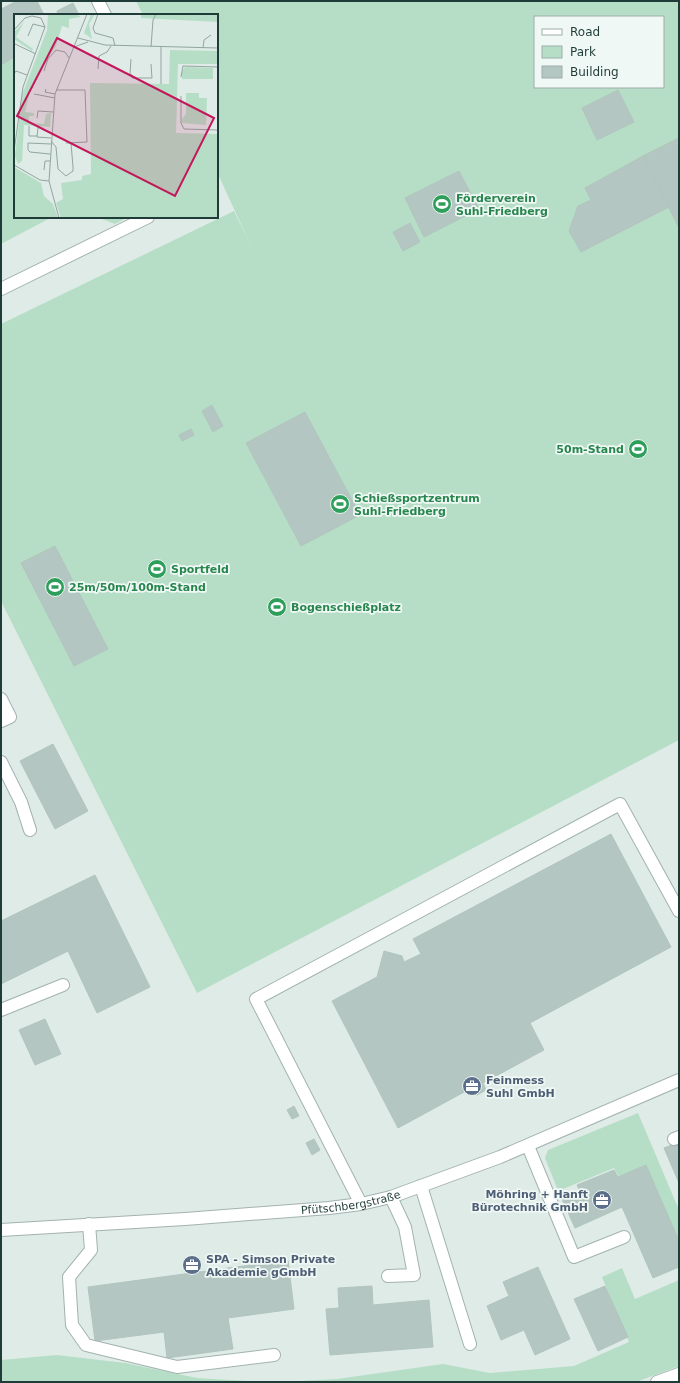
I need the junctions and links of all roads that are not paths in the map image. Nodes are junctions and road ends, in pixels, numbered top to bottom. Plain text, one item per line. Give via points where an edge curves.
1 (98, 1) edge
2 (104, 14) edge
3 (146, 218) edge
4 (1, 289) edge
5 (1, 699) edge
6 (1, 721) edge
7 (1, 762) edge
8 (30, 830) dead end
9 (678, 908) edge
10 (63, 985) dead end
11 (1, 1010) edge
12 (679, 1080) edge
13 (528, 1146) junction
14 (421, 1186) junction
15 (391, 1197) junction
16 (361, 1204) junction
17 (89, 1224) junction
18 (1, 1230) edge
19 (624, 1237) dead end
20 (388, 1276) dead end
21 (470, 1344) dead end
22 (274, 1355) dead end
23 (679, 1374) edge
24 (657, 1382) edge

1 - 2 street
3 - 4 street
5 - 6 street via 10,716
7 - 8 street via 21,802
9 - 16 street via 620,804 256,999
10 - 11 street
12 - 13 street, Pfütschbergstraße
13 - 14 street, Pfütschbergstraße
13 - 19 street via 574,1257
14 - 15 street, Pfütschbergstraße
14 - 21 street
15 - 16 street, Pfütschbergstraße
15 - 20 street via 405,1227 414,1275
16 - 17 street, Pfütschbergstraße
17 - 18 street, Pfütschbergstraße
17 - 22 street via 91,1250 69,1277 72,1325 86,1345 177,1367
23 - 24 street

